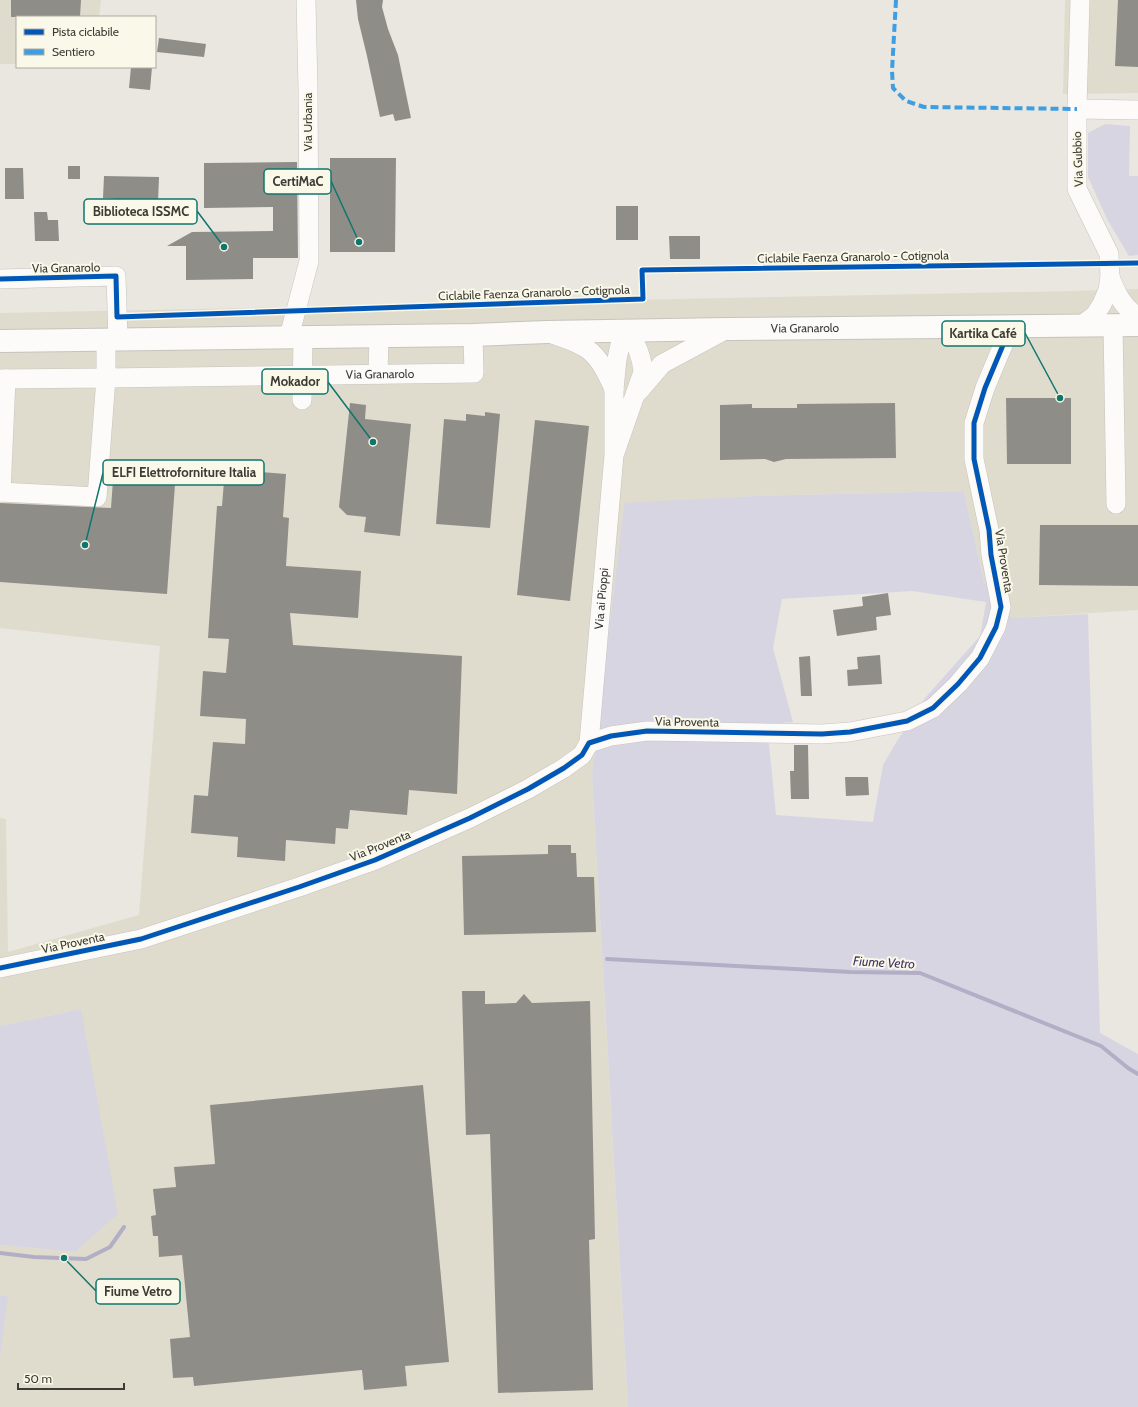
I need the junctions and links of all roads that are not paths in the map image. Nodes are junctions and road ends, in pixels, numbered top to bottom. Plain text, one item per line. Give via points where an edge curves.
1 (306, 0) edge
2 (1080, 0) edge
3 (1077, 109) junction
4 (1138, 110) edge
5 (1110, 277) junction
6 (0, 279) edge
7 (1138, 318) edge
8 (1082, 324) junction
9 (1138, 325) edge
10 (1011, 326) junction
11 (1113, 326) junction
12 (727, 329) junction
13 (628, 330) junction
14 (547, 332) junction
15 (472, 335) junction
16 (379, 336) junction
17 (296, 337) junction
18 (112, 340) junction
19 (0, 341) edge
20 (378, 374) junction
21 (302, 375) junction
22 (106, 378) junction
23 (3, 379) edge
24 (614, 389) junction
25 (635, 396) junction
26 (302, 400) dead end
27 (614, 455) junction
28 (1, 492) edge
29 (1116, 504) dead end
30 (589, 743) junction
31 (0, 968) edge

1 - 17 street, Via Urbania via 309,261 296,310
2 - 3 street, Via Gubbio
3 - 4 street
3 - 5 street, Via Gubbio via 1077,189 1109,254
5 - 7 street via 1119,299
5 - 8 street, Via Gubbio via 1102,304 1094,315
6 - 18 street, Via Granarolo via 116,276
8 - 10 main road, Via Granarolo
8 - 11 main road, Via Granarolo
9 - 11 main road, Via Granarolo
10 - 12 main road, Via Granarolo
10 - 30 street, Via Proventa via 985,388 974,423 974,460 989,530 1001,607 996,627 980,658 958,684 933,708 907,721 850,732 822,734 647,731 610,736
11 - 29 street
12 - 13 main road, Via Granarolo
12 - 25 street, Via ai Pioppi via 662,364
13 - 14 main road, Via Granarolo
13 - 24 street, Via ai Pioppi via 620,345
13 - 25 street, Via ai Pioppi via 643,364
14 - 15 main road, Via Granarolo
14 - 24 street, Via ai Pioppi via 591,352 602,365
15 - 16 main road, Via Granarolo
15 - 20 street, Via Granarolo via 474,373
16 - 17 main road, Via Granarolo
16 - 20 street
17 - 18 main road, Via Granarolo
17 - 21 street, Via Urbania
18 - 19 main road, Via Granarolo
18 - 22 street, Via Granarolo
20 - 21 street, Via Granarolo
21 - 22 street, Via Granarolo
21 - 26 street, Via Urbania
22 - 23 street, Via Granarolo
22 - 28 street via 97,497
23 - 28 street
24 - 27 street, Via ai Pioppi
25 - 27 street, Via ai Pioppi
27 - 30 street, Via ai Pioppi
30 - 31 street, Via Proventa via 582,756 528,789 375,860 141,939

